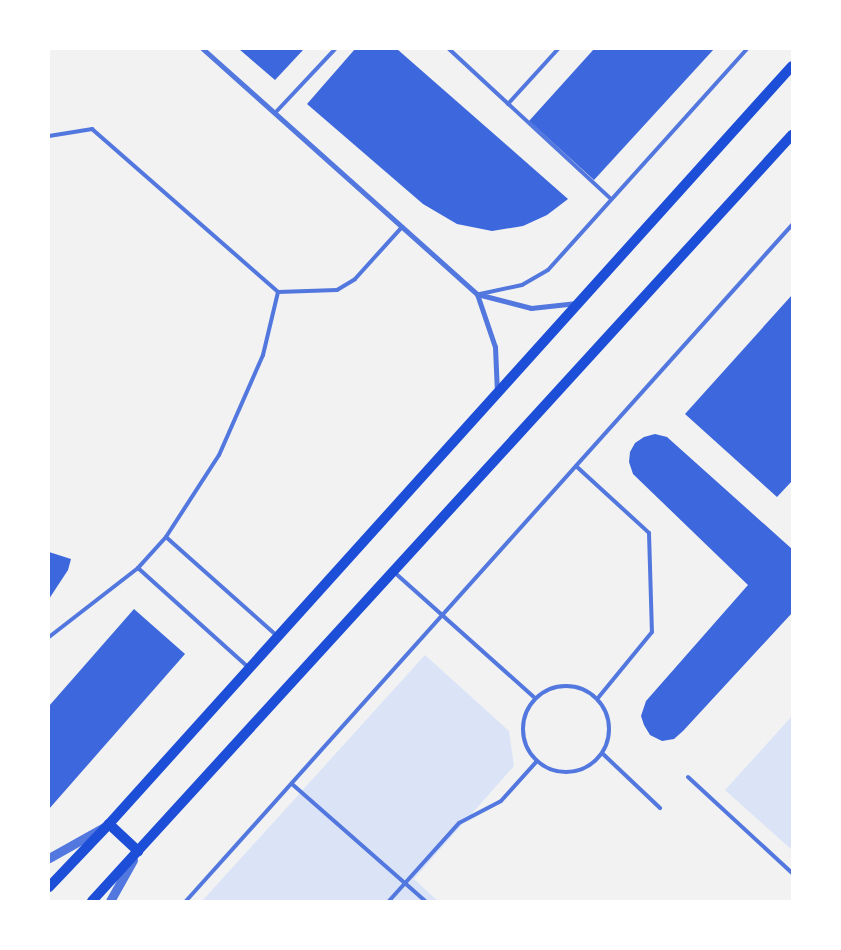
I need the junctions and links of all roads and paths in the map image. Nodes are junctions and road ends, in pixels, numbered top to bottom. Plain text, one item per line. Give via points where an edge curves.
1 (203, 49) edge
2 (335, 49) edge
3 (449, 49) edge
4 (558, 49) edge
5 (746, 49) edge
6 (792, 66) edge
7 (508, 104) junction
8 (275, 113) junction
9 (792, 135) edge
10 (49, 136) edge
11 (611, 199) junction
12 (792, 225) edge
13 (402, 227) junction
14 (278, 292) junction
15 (478, 294) junction
16 (580, 302) junction
17 (497, 394) junction
18 (576, 466) junction
19 (166, 537) junction
20 (138, 568) junction
21 (394, 572) junction
22 (442, 615) junction
23 (49, 637) edge
24 (278, 637) junction
25 (250, 668) junction
26 (535, 698) junction
27 (598, 698) junction
28 (602, 752) junction
29 (537, 761) junction
30 (688, 777) dead end
31 (292, 784) junction
32 (660, 808) dead end
33 (109, 824) junction
34 (138, 851) junction
35 (49, 858) edge
36 (792, 873) edge
37 (405, 883) junction
38 (49, 886) edge
39 (92, 901) edge
40 (110, 901) edge
41 (186, 901) edge
42 (389, 901) edge
43 (425, 901) edge

1 - 8 street
2 - 8 lane
3 - 7 lane
4 - 7 lane
5 - 11 lane
6 - 16 main road
7 - 11 lane
8 - 13 street
9 - 21 main road
10 - 14 lane via 92,128
11 - 15 lane via 548,270 522,285
12 - 18 lane
13 - 14 lane via 355,279 337,290
13 - 15 street
14 - 19 lane via 263,355 219,456
15 - 16 street via 531,308
15 - 17 street via 494,347
16 - 17 main road
17 - 24 main road
18 - 22 lane
18 - 27 lane via 649,533 652,632
19 - 20 lane
19 - 24 lane
20 - 23 lane
20 - 25 lane
21 - 22 lane
21 - 34 main road
22 - 26 lane
22 - 31 lane
24 - 25 main road
25 - 33 main road
26 - 27 lane via 546,690 574,686
26 - 29 lane via 524,723 524,737 528,750
27 - 28 lane via 610,724
28 - 29 lane via 579,770 564,772 550,769
28 - 32 lane
29 - 37 lane via 501,801 459,823
30 - 36 lane
31 - 37 lane
31 - 41 lane
33 - 34 main road
33 - 35 street
33 - 38 main road
34 - 39 main road
34 - 40 street
37 - 42 lane
37 - 43 lane

